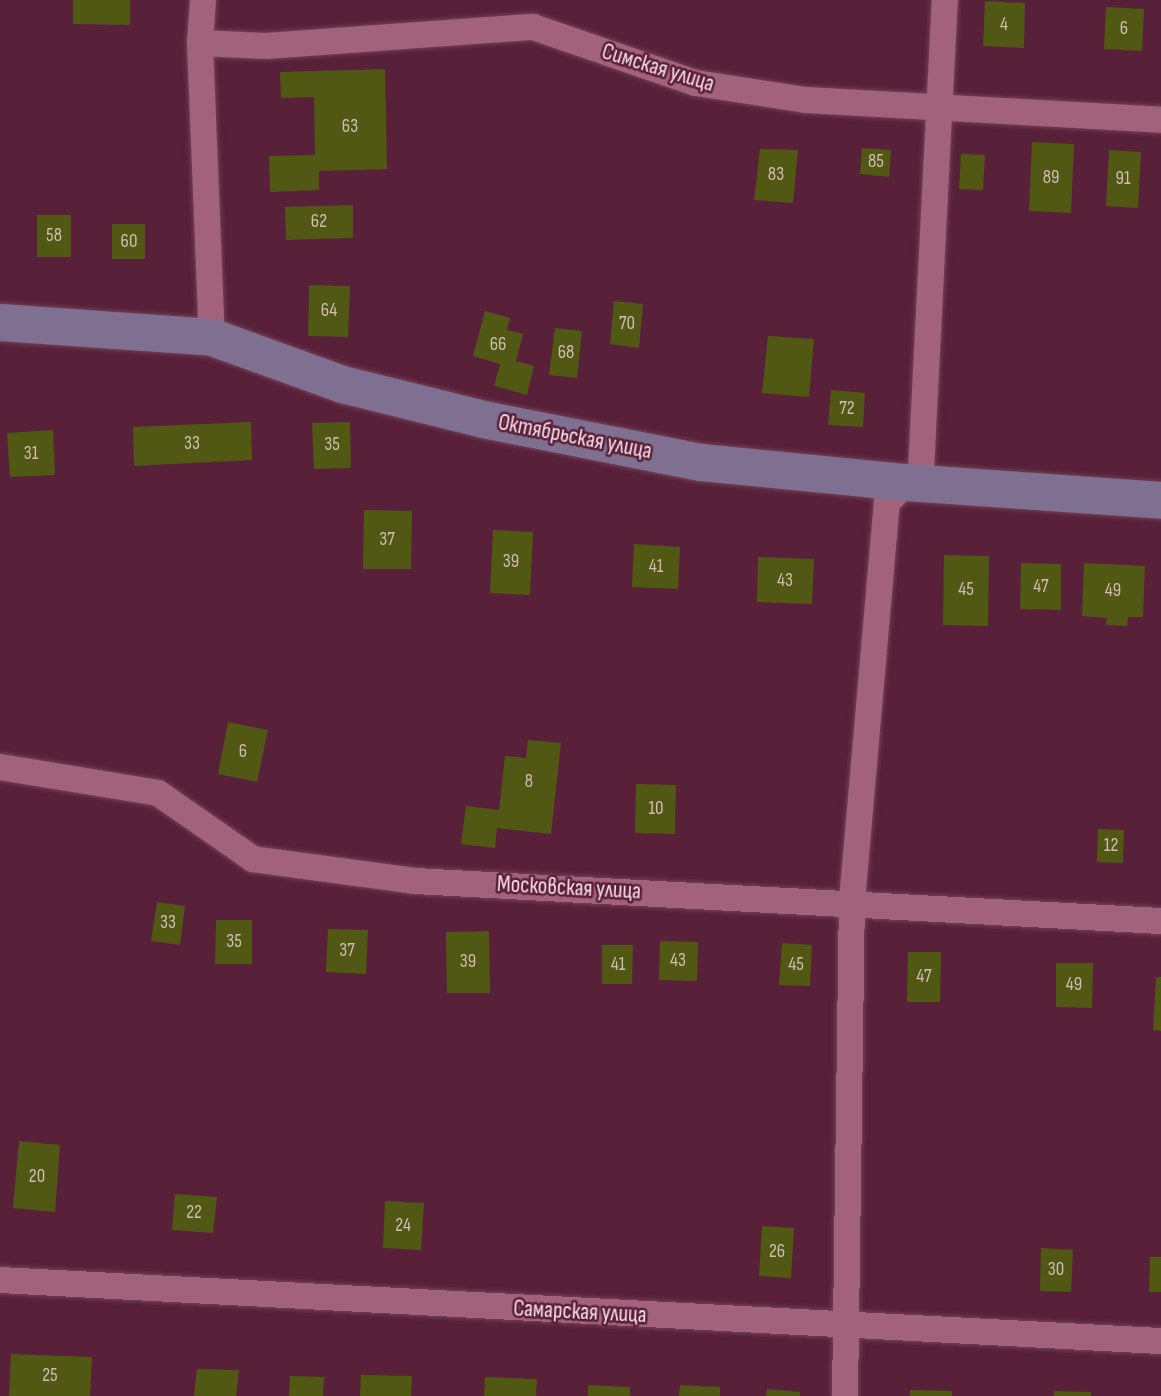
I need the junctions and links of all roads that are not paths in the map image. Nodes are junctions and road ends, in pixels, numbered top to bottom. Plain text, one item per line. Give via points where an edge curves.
1 (203, 0) edge
2 (945, 0) edge
3 (200, 43) junction
4 (939, 104) junction
5 (1161, 120) edge
6 (0, 322) edge
7 (212, 337) junction
8 (906, 482) junction
9 (1161, 500) edge
10 (0, 766) edge
11 (852, 901) junction
12 (1161, 921) edge
13 (0, 1280) edge
14 (849, 1326) junction
15 (1161, 1341) edge
16 (845, 1396) edge

1 - 3 street
2 - 4 street
3 - 4 street, Симская улица via 266,46 533,27 696,83 806,100
3 - 7 street
4 - 5 street, Симская улица
4 - 8 street via 921,470
6 - 7 main road, Октябрьская улица
7 - 8 main road, Октябрьская улица via 342,384 488,420 701,462
8 - 9 main road, Октябрьская улица
8 - 11 street via 887,502
10 - 11 street, Московская улица via 158,793 253,859 415,881
11 - 12 street, Московская улица
11 - 14 street
13 - 14 street, Самарская улица
14 - 15 street, Самарская улица
14 - 16 street

